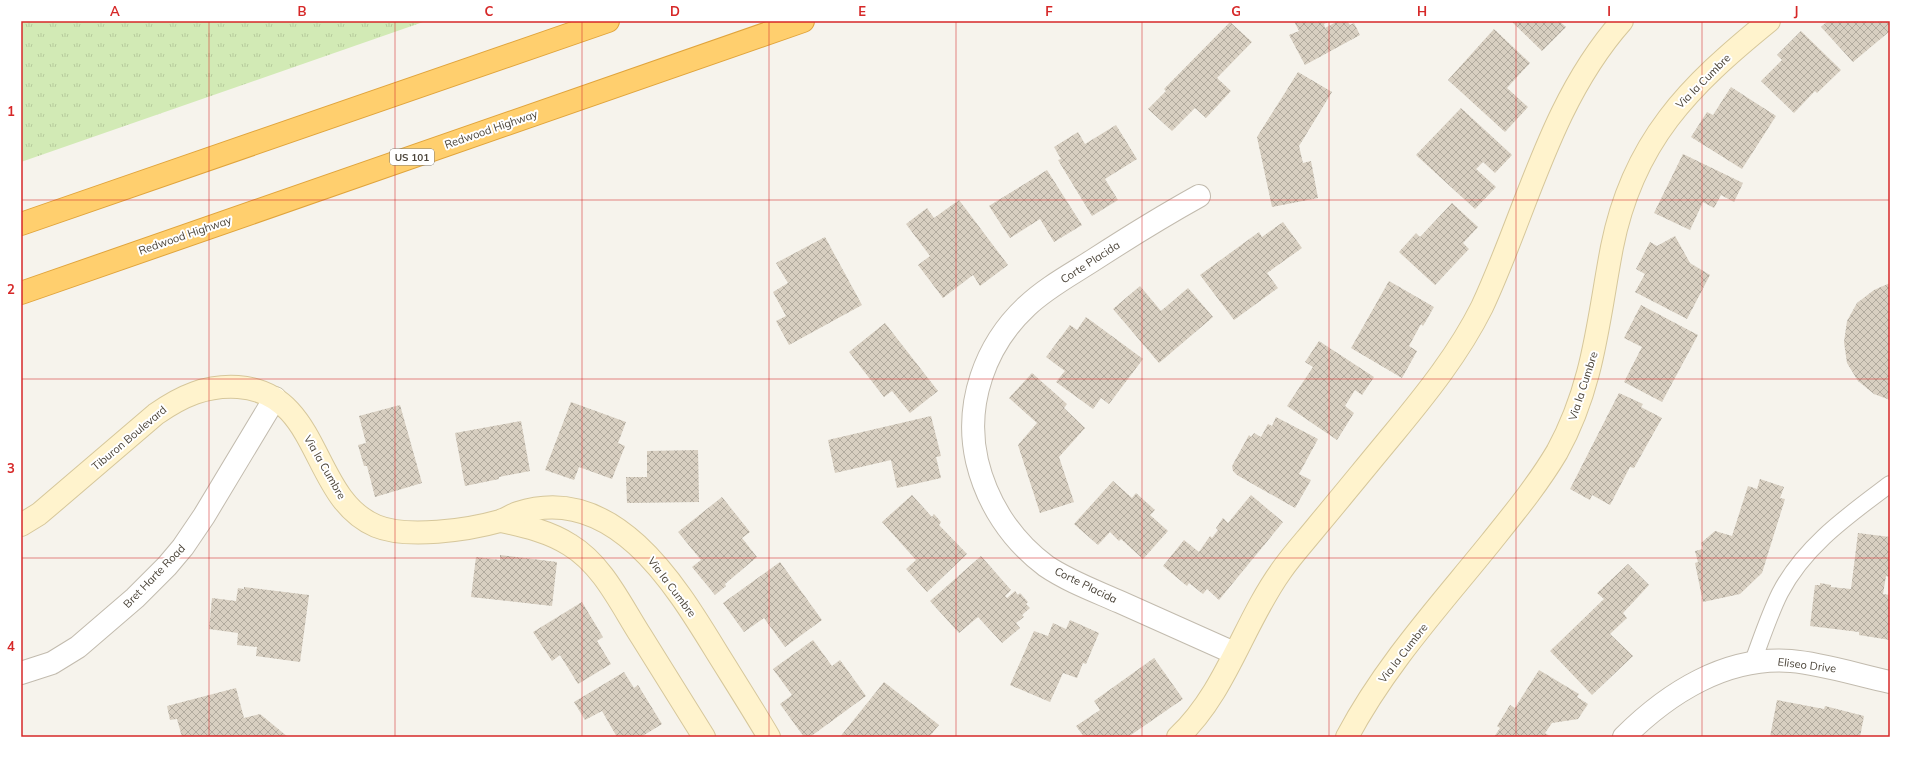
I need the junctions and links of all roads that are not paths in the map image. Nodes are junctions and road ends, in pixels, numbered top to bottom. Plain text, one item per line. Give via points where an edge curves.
1 (608, 21) edge
2 (803, 21) edge
3 (1622, 21) edge
4 (1769, 21) edge
5 (1198, 196) dead end
6 (21, 224) edge
7 (21, 292) edge
8 (275, 398) junction
9 (1890, 484) edge
10 (501, 521) junction
11 (21, 525) edge
12 (1234, 653) junction
13 (1752, 664) junction
14 (21, 674) edge
15 (1890, 682) edge
16 (704, 737) edge
17 (770, 737) edge
18 (1178, 737) edge
19 (1347, 737) edge
20 (1624, 737) edge

1 - 6 highway
2 - 7 highway, Redwood Highway / US 101
3 - 12 street via 1594,57 1566,103 1482,306 1458,348 1418,404 1282,568
4 - 19 street, Via la Cumbre via 1706,74 1680,102 1657,134 1637,170 1616,228 1592,364 1579,404 1563,440 1523,503 1386,673 1361,710
5 - 12 street, Corte Placida via 1139,230 1048,289 1012,322 994,348 980,382 973,427 974,448 987,492 1010,533 1047,566 1089,589
8 - 10 street, Via la Cumbre via 295,417 308,435 341,498 367,521 389,530 414,533
8 - 11 street, Tiburon Boulevard via 258,390 227,386 185,395 156,414 38,514
8 - 14 street, Bret Harte Road via 201,521 167,566 135,598 78,647 52,663
9 - 13 lane via 1830,530 1798,565 1781,591
10 - 16 street, Via la Cumbre via 534,529 571,545 591,563 616,597
10 - 17 street, Via la Cumbre via 527,510 572,509 601,520 638,546 658,566 693,614
12 - 18 street via 1204,707
13 - 15 street, Eliseo Drive via 1790,661 1810,663
13 - 20 street, Eliseo Drive via 1718,672 1699,680 1663,702

